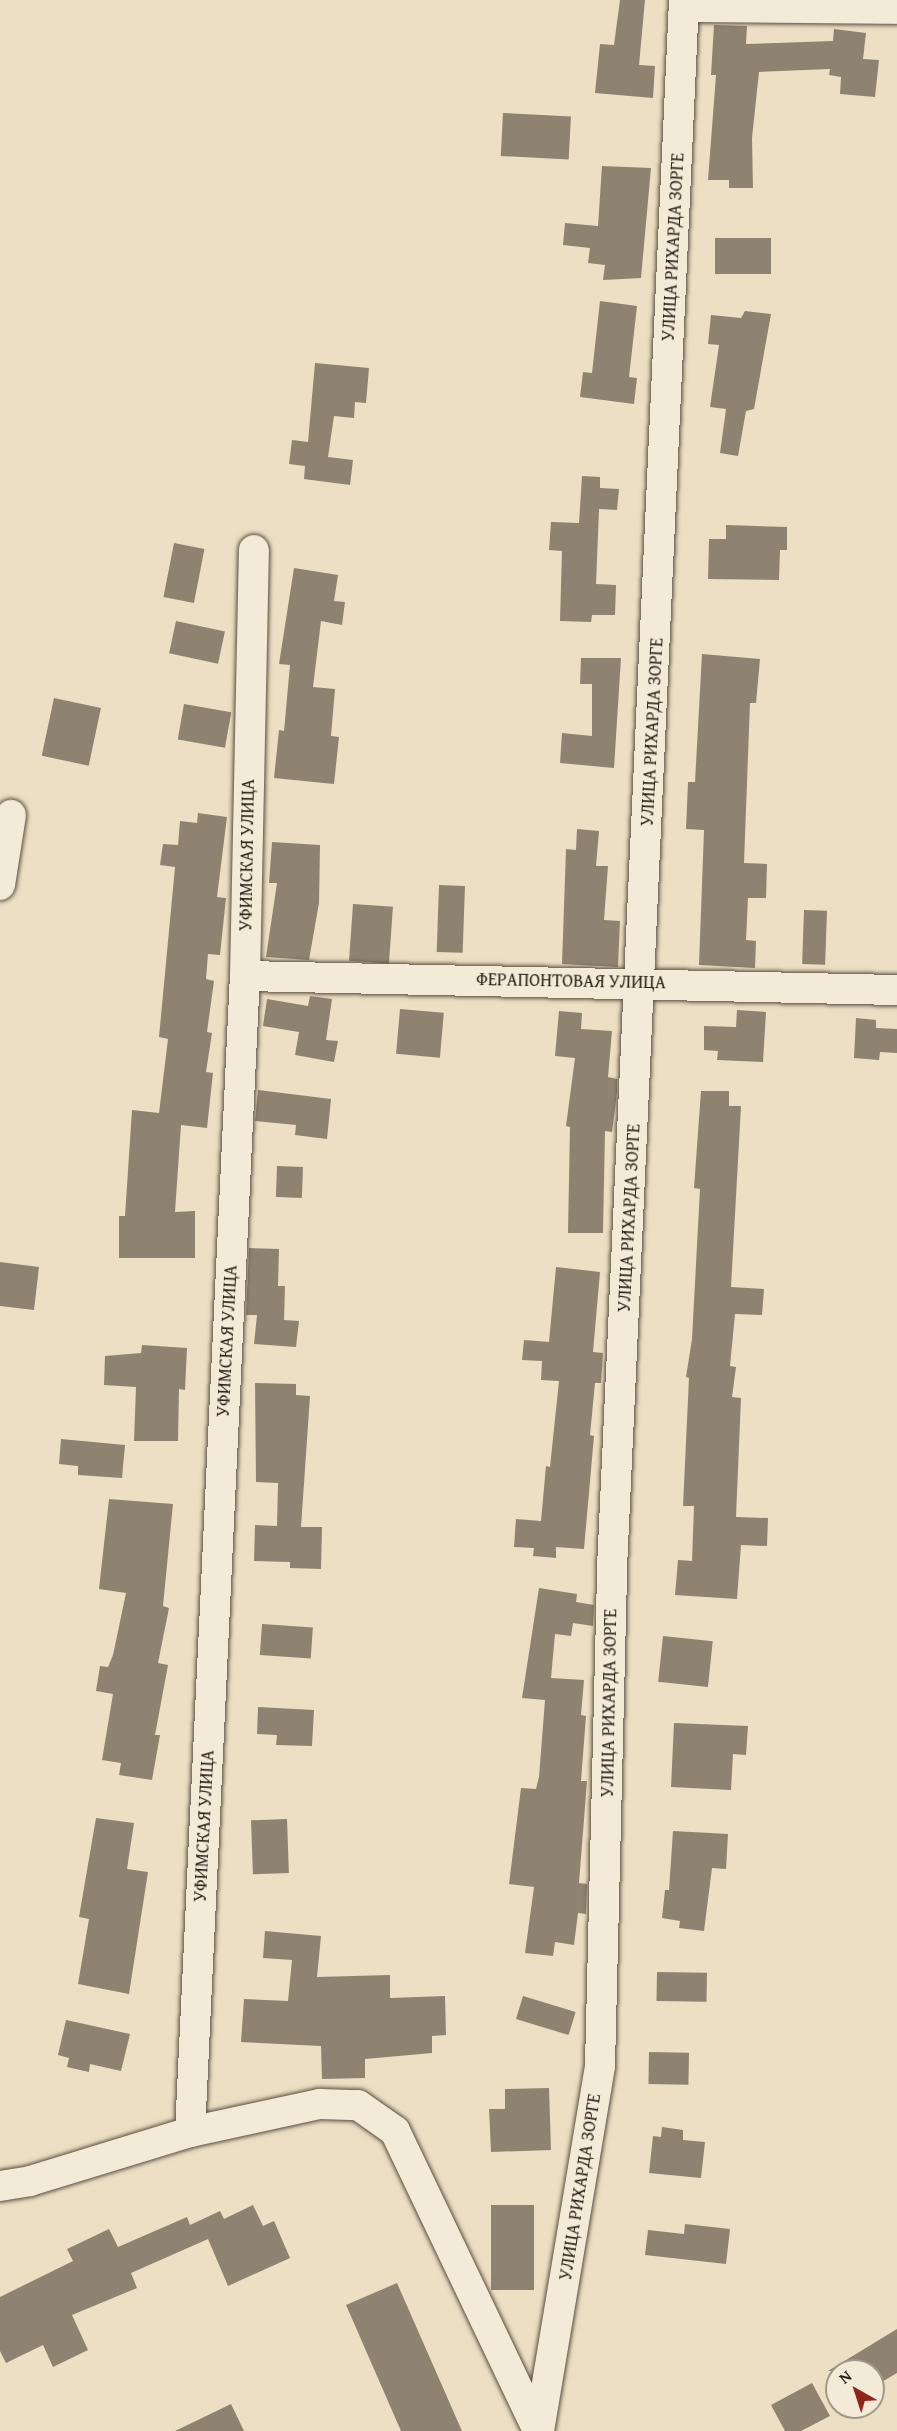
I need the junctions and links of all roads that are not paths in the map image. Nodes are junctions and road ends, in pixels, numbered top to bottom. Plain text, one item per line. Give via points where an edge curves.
1 (684, 4) edge
2 (897, 9) edge
3 (254, 550) dead end
4 (11, 815) dead end
5 (0, 885) edge
6 (244, 976) junction
7 (641, 982) junction
8 (897, 990) edge
9 (190, 2132) junction
10 (0, 2186) edge
11 (538, 2431) edge

1 - 2 street
1 - 7 street, УЛИЦА РИХАРДА ЗОРГЕ
3 - 6 street, УФИМСКАЯ УЛИЦА
4 - 5 street
6 - 7 street, ФЕРАПОНТОВАЯ УЛИЦА
6 - 9 street, УФИМСКАЯ УЛИЦА
7 - 8 street, ФЕРАПОНТОВАЯ УЛИЦА
7 - 11 street, УЛИЦА РИХАРДА ЗОРГЕ via 613,1556 600,2066
9 - 10 street via 30,2181
9 - 11 street via 320,2104 358,2104 395,2131

